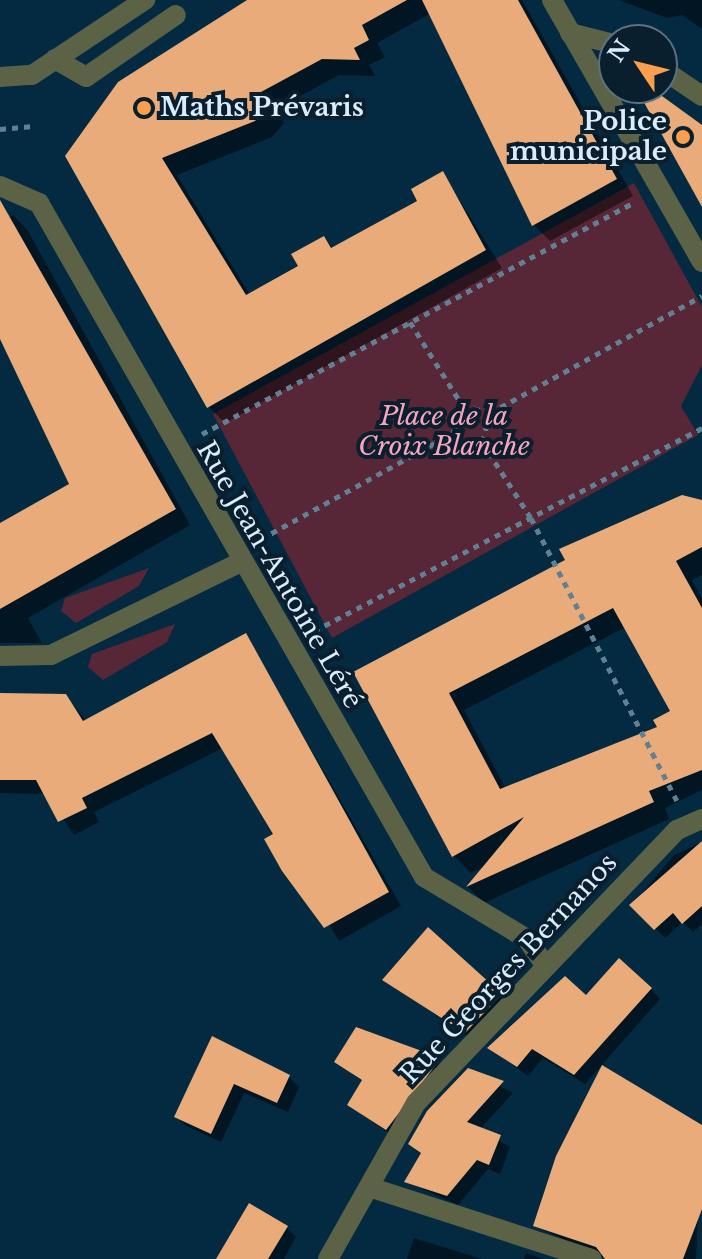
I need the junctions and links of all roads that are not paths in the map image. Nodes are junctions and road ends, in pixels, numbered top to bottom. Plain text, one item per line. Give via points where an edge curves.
1 (145, 0) edge
2 (552, 0) edge
3 (176, 15) dead end
4 (570, 33) junction
5 (598, 40) edge
6 (55, 59) junction
7 (0, 77) edge
8 (678, 80) edge
9 (702, 96) edge
10 (0, 186) edge
11 (702, 262) edge
12 (239, 557) junction
13 (0, 656) edge
14 (702, 819) edge
15 (545, 965) junction
16 (369, 1187) junction
17 (328, 1259) edge
18 (592, 1259) edge

1 - 6 street
2 - 4 street
3 - 6 street via 86,77
4 - 5 street
4 - 11 street
6 - 7 street via 32,75
8 - 9 street
10 - 12 street, Rue Jean-Antoine Léré via 39,203
12 - 13 street via 51,655
12 - 15 street, Rue Jean-Antoine Léré via 424,877 527,939
14 - 15 street, Rue Georges Bernanos via 677,830
15 - 16 street, Rue Georges Bernanos via 416,1103
16 - 17 street, Rue Georges Bernanos
16 - 18 street

